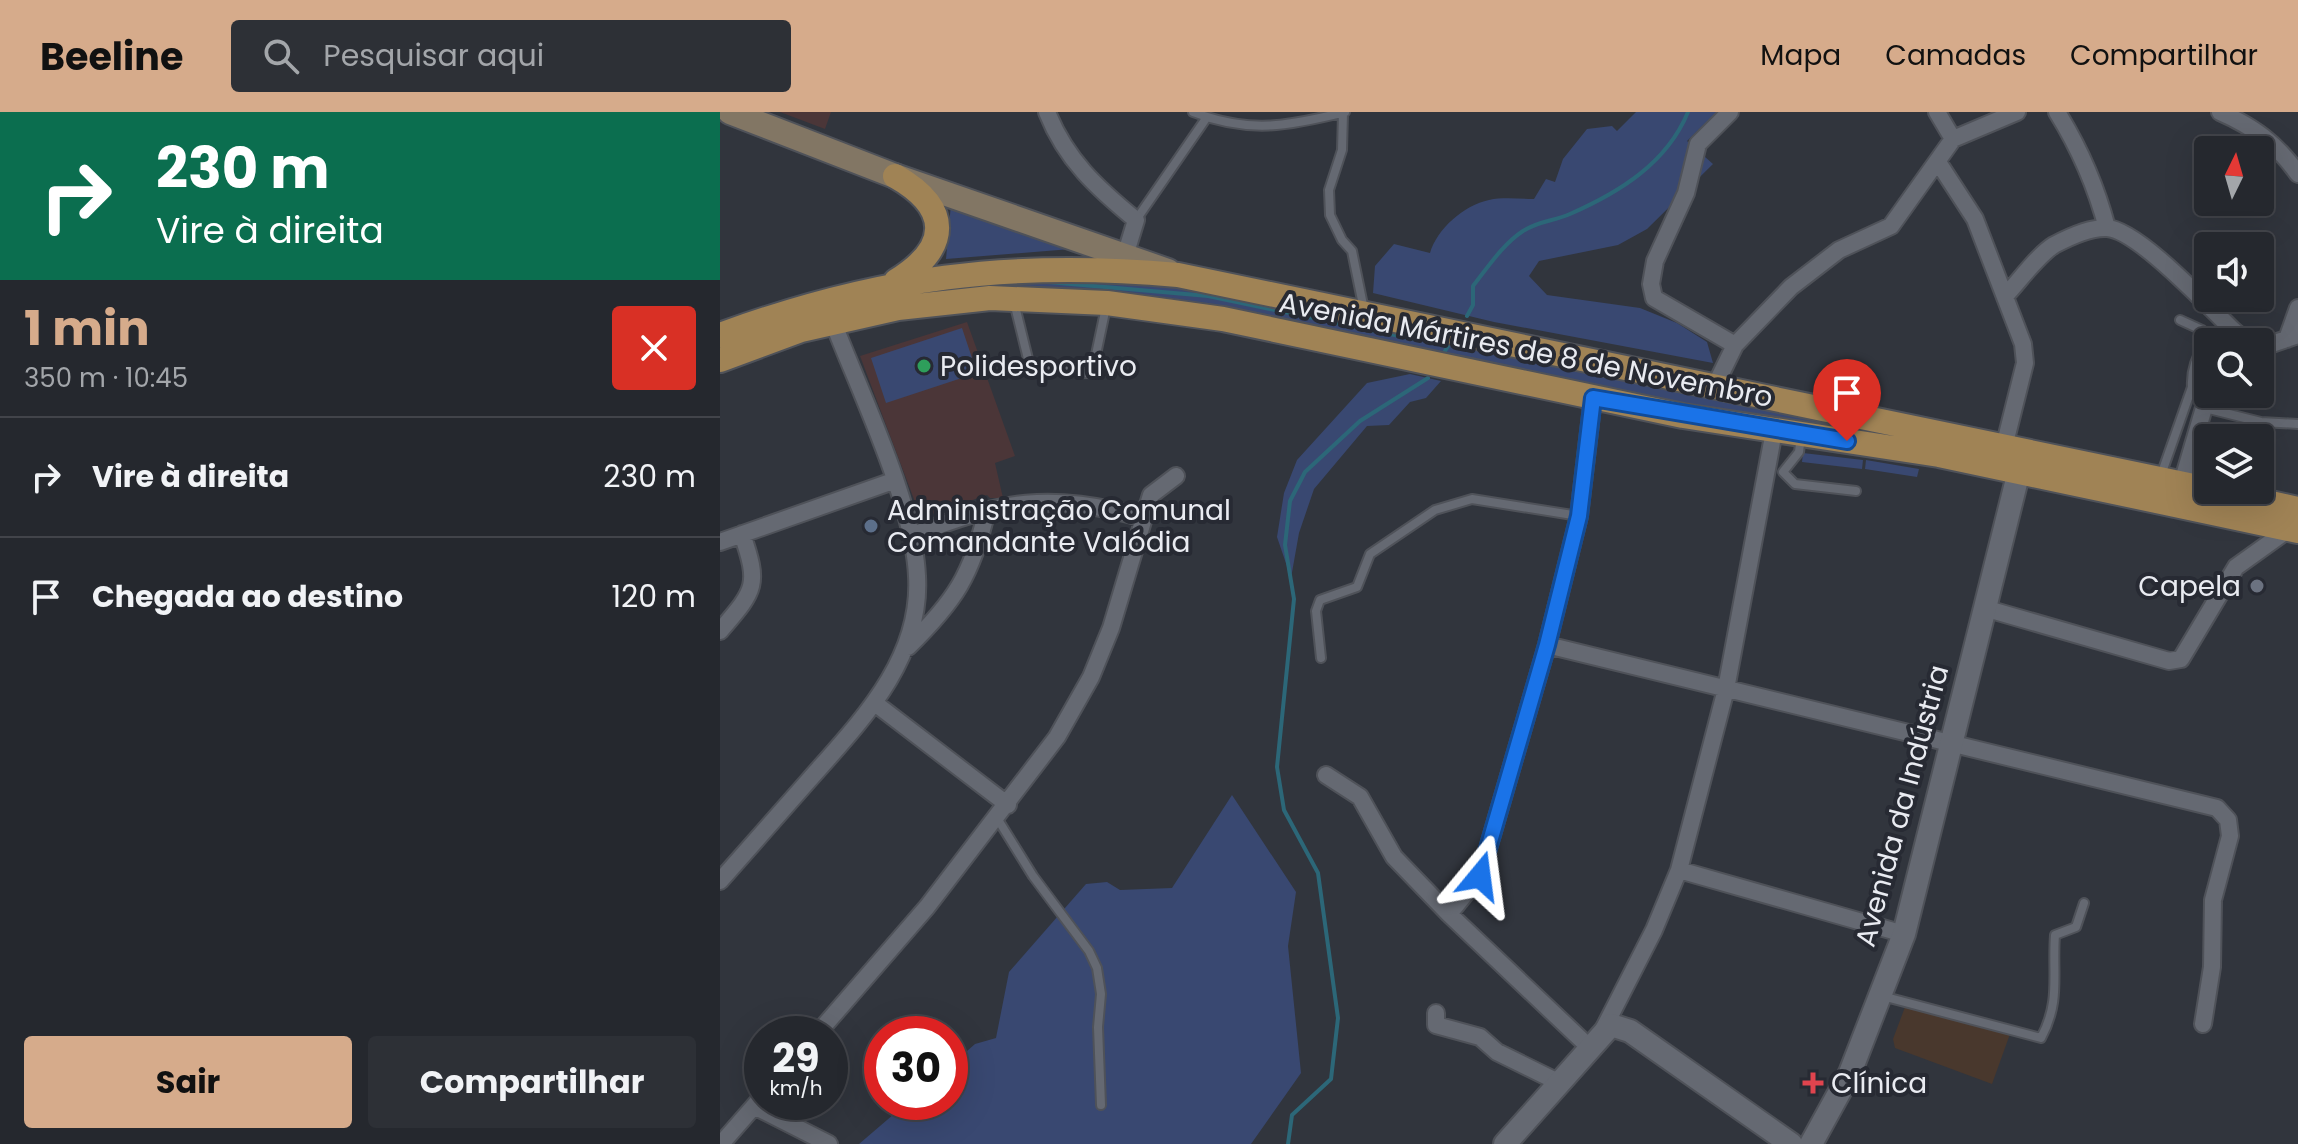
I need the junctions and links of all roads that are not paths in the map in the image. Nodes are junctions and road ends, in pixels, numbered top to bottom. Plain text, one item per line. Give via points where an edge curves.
1 (730, 112) edge
2 (1047, 112) edge
3 (1193, 112) edge
4 (1344, 112) edge
5 (1730, 112) edge
6 (1937, 112) edge
7 (2017, 112) edge
8 (2057, 112) edge
9 (2220, 112) edge
10 (1207, 117) junction
11 (1953, 139) junction
12 (1938, 162) junction
13 (2298, 174) edge
14 (895, 176) junction
15 (1136, 220) junction
16 (2107, 228) junction
17 (1125, 256) junction
18 (1178, 275) junction
19 (889, 284) junction
20 (2007, 294) junction
21 (1013, 298) junction
22 (1107, 303) junction
23 (2298, 308) edge
24 (831, 310) junction
25 (1364, 311) junction
26 (2180, 320) dead end
27 (2198, 328) edge
28 (2222, 328) edge
29 (720, 335) edge
30 (2293, 337) edge
31 (2274, 343) edge
32 (1735, 345) junction
33 (720, 360) edge
34 (2194, 368) edge
35 (1716, 384) junction
36 (2192, 387) joint
37 (1593, 398) junction
38 (2203, 408) edge
39 (2224, 408) edge
40 (2298, 424) edge
41 (1774, 431) junction
42 (1801, 435) junction
43 (2004, 447) junction
44 (1775, 471) junction
45 (2019, 471) junction
46 (1176, 476) dead end
47 (893, 481) junction
48 (2171, 481) junction
49 (2194, 486) edge
50 (1856, 491) dead end
51 (2246, 504) edge
52 (987, 510) junction
53 (1579, 516) junction
54 (1144, 518) junction
55 (2295, 523) edge
56 (742, 534) junction
57 (911, 536) junction
58 (720, 542) edge
59 (1984, 608) junction
60 (720, 631) edge
61 (1547, 645) junction
62 (905, 649) junction
63 (1321, 658) dead end
64 (1726, 689) junction
65 (876, 704) junction
66 (1949, 743) junction
67 (1326, 775) dead end
68 (1002, 811) junction
69 (1679, 870) junction
70 (720, 881) edge
71 (2084, 903) dead end
72 (1449, 914) junction
73 (1904, 934) junction
74 (1880, 995) junction
75 (1436, 1013) dead end
76 (833, 1016) edge
77 (2203, 1024) dead end
78 (1596, 1038) junction
79 (1558, 1082) junction
80 (1101, 1105) dead end
81 (744, 1117) edge
82 (789, 1120) edge
83 (721, 1144) edge
84 (829, 1144) edge
85 (1505, 1144) edge
86 (1791, 1144) edge
87 (1811, 1144) edge

1 - 14 main road
2 - 15 street via 1070,158 1096,188
3 - 10 lane
4 - 10 lane via 1255,128
4 - 25 lane via 1342,150 1329,190 1330,215 1352,251
5 - 32 street via 1698,144 1686,193 1655,261 1651,284 1654,298
6 - 11 street
7 - 11 street
8 - 16 street via 2078,145
9 - 13 street via 2251,126 2281,150
10 - 15 lane
11 - 12 street
12 - 20 street via 1975,219
12 - 32 street via 1891,226 1839,250 1791,287
14 - 17 main road
14 - 19 main road via 929,200 938,221 926,258
15 - 17 street
16 - 20 street via 2085,231 2052,247
16 - 28 street via 2123,232 2151,253
17 - 18 main road
18 - 19 main road, Avenida Mártires de 8 de Novembro via 1032,268
18 - 25 main road, Avenida Mártires de 8 de Novembro
19 - 24 main road, Avenida Mártires de 8 de Novembro
20 - 43 street via 2025,363
21 - 22 main road, Avenida Mártires de 8 de Novembro
21 - 22 lane via 1030,367 1087,373 1094,364
21 - 24 main road, Avenida Mártires de 8 de Novembro
22 - 37 main road, Avenida Mártires de 8 de Novembro via 1223,319
23 - 30 street
24 - 29 main road
24 - 33 main road
24 - 47 street
25 - 35 main road, Avenida Mártires de 8 de Novembro
26 - 27 lane
30 - 31 street
32 - 35 street
34 - 36 lane
35 - 43 main road, Avenida Mártires de 8 de Novembro
36 - 48 lane
37 - 41 main road, Avenida Mártires de 8 de Novembro
37 - 53 street
38 - 48 street
39 - 40 lane via 2261,422
41 - 42 main road, Avenida Mártires de 8 de Novembro
41 - 44 street
42 - 44 lane via 1799,452
42 - 45 main road, Avenida Mártires de 8 de Novembro
43 - 48 main road, Avenida Mártires de 8 de Novembro
44 - 50 lane via 1795,484
44 - 64 street
45 - 55 main road, Avenida Mártires de 8 de Novembro
45 - 59 street, Avenida da Indústria
46 - 54 street via 1151,495
47 - 56 street
47 - 57 street
48 - 49 main road, Avenida Mártires de 8 de Novembro
51 - 55 main road, Avenida Mártires de 8 de Novembro
52 - 54 street via 1076,502
52 - 57 street
52 - 62 street via 962,585 938,618
53 - 61 street
53 - 63 lane via 1472,499 1435,510 1370,554 1357,587 1320,600 1316,611
54 - 68 street via 1091,677 1057,737
55 - 59 street via 2236,567 2181,659 2169,661
56 - 58 street
56 - 60 street via 754,568 753,589
57 - 62 street via 918,577
59 - 66 street, Avenida da Indústria
61 - 64 street
61 - 72 street via 1480,876
62 - 65 street
64 - 66 street
64 - 69 street
65 - 68 street
65 - 70 street
66 - 73 street, Avenida da Indústria
66 - 77 street via 2217,808 2228,820 2230,836 2213,900 2212,967
67 - 72 street via 1360,797 1394,857
68 - 76 street
68 - 80 lane via 1033,876 1097,968
69 - 73 street
69 - 78 street via 1654,930
71 - 74 lane via 2076,927 2055,935 2057,982 2051,1019 2041,1038
72 - 78 street
73 - 74 street, Avenida da Indústria
74 - 87 street, Avenida da Indústria via 1850,1073
75 - 79 street via 1436,1025 1480,1037 1497,1052
78 - 79 street
78 - 86 street via 1619,1025
79 - 85 street
81 - 83 street
82 - 84 street

